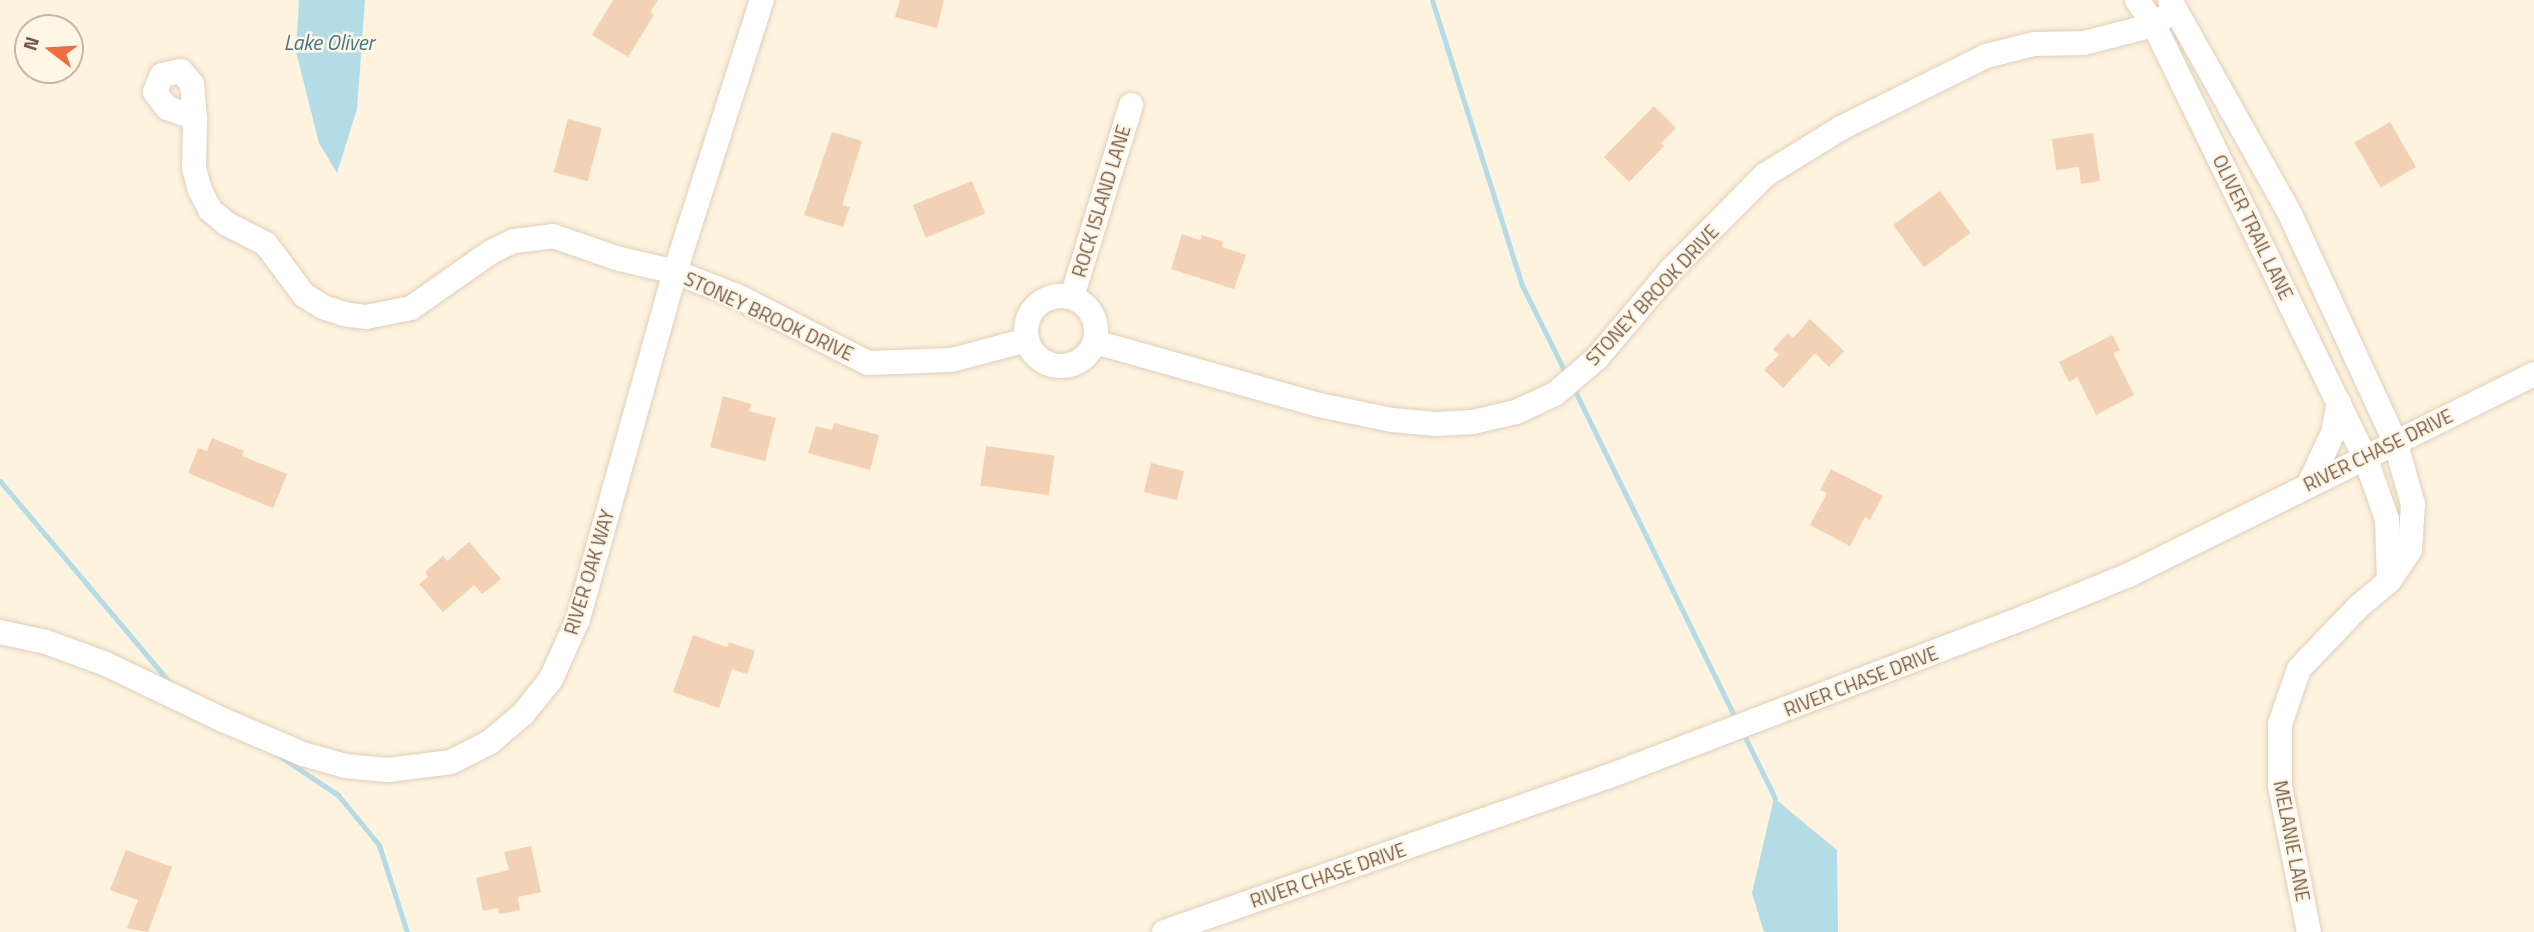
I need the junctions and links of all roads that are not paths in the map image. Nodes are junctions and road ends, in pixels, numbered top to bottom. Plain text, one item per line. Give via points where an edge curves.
1 (762, 0) edge
2 (2137, 0) edge
3 (2173, 5) edge
4 (2154, 25) junction
5 (1131, 105) dead end
6 (195, 118) dead end
7 (675, 272) junction
8 (1072, 297) junction
9 (1027, 340) junction
10 (1095, 342) junction
11 (2534, 374) edge
12 (2339, 403) junction
13 (2396, 441) junction
14 (2365, 457) junction
15 (2308, 485) junction
16 (2389, 581) junction
17 (0, 632) edge
18 (1164, 932) edge
19 (2309, 932) edge

1 - 7 street, RIVER OAK WAY
2 - 4 street, OLIVER TRAIL LANE
3 - 4 street, STONEY BROOK DRIVE
3 - 13 street, OLIVER TRAIL LANE via 2289,212
4 - 10 street, STONEY BROOK DRIVE via 2084,43 2034,44 1986,56 1841,128 1765,176 1672,269 1597,358 1555,394 1516,412 1474,422 1393,420 1319,405
4 - 12 street, OLIVER TRAIL LANE
5 - 8 street, ROCK ISLAND LANE
6 - 7 street, STONEY BROOK DRIVE via 194,168 210,210 266,244 304,295 344,314 366,317 411,308 491,252 514,241 553,236
7 - 9 street, STONEY BROOK DRIVE via 737,296 868,363 952,360
7 - 17 street, RIVER OAK WAY via 578,619 551,679 490,742 471,753 452,762 410,768 345,766 303,754 223,720 106,664 46,642
8 - 9 street via 1051,297 1033,309
8 - 10 street via 1090,310
9 - 10 street via 1039,359 1060,367 1082,360
11 - 13 street, RIVER CHASE DRIVE
12 - 14 street, OLIVER TRAIL LANE
12 - 15 street via 2333,433
13 - 14 street, RIVER CHASE DRIVE
13 - 16 street, MELANIE LANE via 2413,504 2410,550
14 - 15 street, RIVER CHASE DRIVE
14 - 16 street via 2387,519
15 - 18 street, RIVER CHASE DRIVE via 2129,575 2015,621 1608,777
16 - 19 street, MELANIE LANE via 2299,669 2280,724 2280,786

